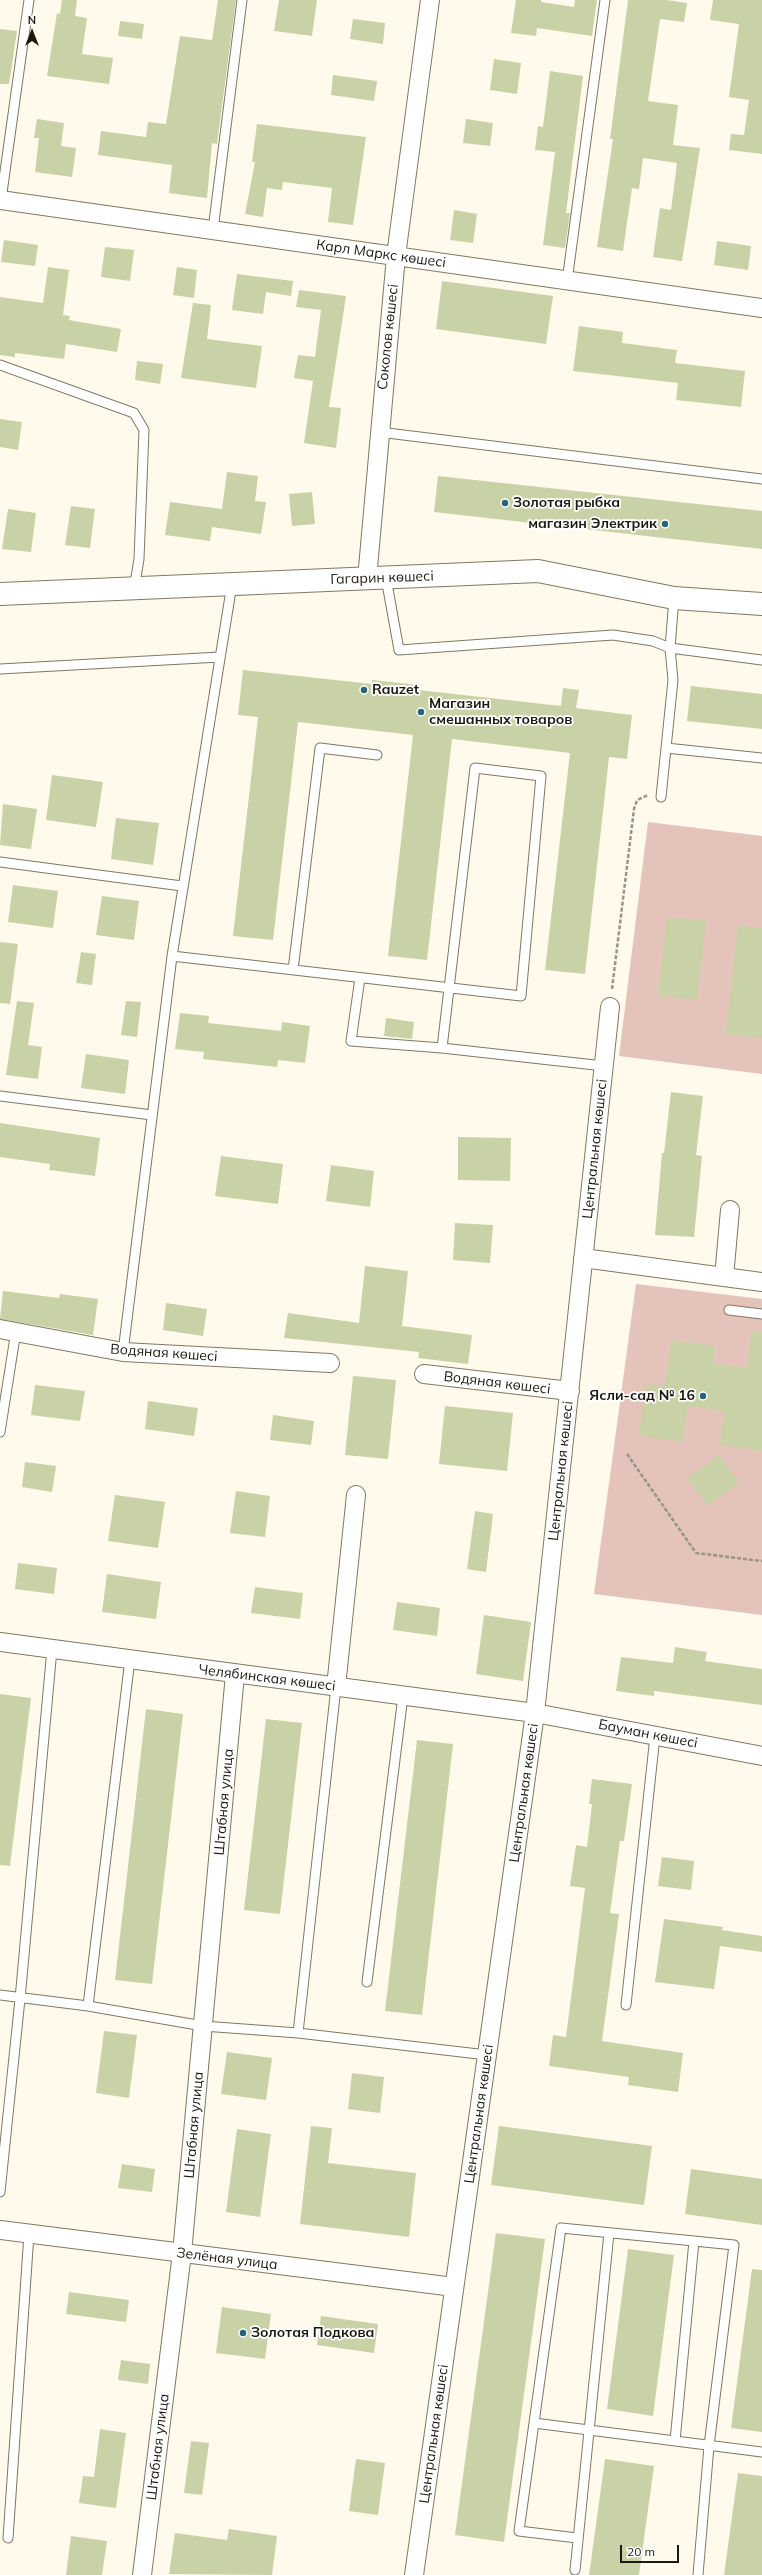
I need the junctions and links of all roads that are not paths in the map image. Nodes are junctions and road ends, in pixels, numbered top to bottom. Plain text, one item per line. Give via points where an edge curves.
1 (29, 0) edge
2 (242, 0) edge
3 (430, 0) edge
4 (605, 0) edge
5 (0, 200) edge
6 (213, 230) junction
7 (396, 256) junction
8 (567, 281) junction
9 (762, 308) edge
10 (0, 365) edge
11 (379, 432) junction
12 (762, 479) edge
13 (376, 578) junction
14 (232, 584) junction
15 (134, 589) junction
16 (0, 594) edge
17 (674, 598) junction
18 (762, 604) edge
19 (670, 648) junction
20 (220, 657) junction
21 (762, 660) edge
22 (0, 669) edge
23 (666, 748) junction
24 (377, 755) dead end
25 (762, 758) edge
26 (661, 797) road end
27 (0, 862) edge
28 (182, 886) junction
29 (172, 956) junction
30 (293, 970) junction
31 (360, 978) junction
32 (448, 988) junction
33 (610, 1007) road end
34 (442, 1048) junction
35 (604, 1066) junction
36 (0, 1096) edge
37 (152, 1115) junction
38 (730, 1210) dead end
39 (583, 1258) junction
40 (724, 1277) junction
41 (762, 1282) edge
42 (729, 1310) dead end
43 (762, 1314) edge
44 (8, 1330) edge
45 (123, 1352) junction
46 (330, 1363) dead end
47 (424, 1374) dead end
48 (570, 1391) junction
49 (0, 1432) edge
50 (356, 1495) dead end
51 (0, 1642) edge
52 (52, 1649) junction
53 (130, 1660) junction
54 (236, 1674) junction
55 (336, 1687) junction
56 (403, 1696) junction
57 (535, 1713) junction
58 (655, 1736) junction
59 (762, 1756) edge
60 (367, 1982) dead end
61 (0, 1995) edge
62 (20, 1999) junction
63 (626, 2005) dead end
64 (88, 2006) junction
65 (203, 2026) junction
66 (298, 2034) junction
67 (487, 2055) junction
68 (0, 2192) edge
69 (0, 2230) edge
70 (609, 2233) junction
71 (29, 2234) junction
72 (694, 2241) junction
73 (182, 2253) junction
74 (454, 2287) junction
75 (534, 2424) junction
76 (590, 2432) junction
77 (674, 2441) junction
78 (709, 2446) junction
79 (762, 2452) edge
80 (8, 2538) dead end
81 (577, 2538) junction
82 (575, 2570) dead end
83 (142, 2575) edge
84 (414, 2575) edge
85 (698, 2575) edge

1 - 5 lane
2 - 6 lane
3 - 7 street, Соколов көшесі
4 - 8 lane
5 - 6 street, Карл Маркс көшесі
6 - 7 street, Карл Маркс көшесі
7 - 8 street, Карл Маркс көшесі
7 - 11 street, Соколов көшесі
8 - 9 street, Карл Маркс көшесі
10 - 15 lane via 134,413 144,430 139,559
11 - 12 lane
11 - 13 street, Соколов көшесі
13 - 14 street, Гагарин көшесі
13 - 17 street, Гагарин көшесі via 538,571
13 - 19 lane via 399,650 613,635 653,641
14 - 15 street, Гагарин көшесі
14 - 20 lane
15 - 16 street, Гагарин көшесі
17 - 18 street, Гагарин көшесі
17 - 19 lane
19 - 21 lane
19 - 23 lane via 673,680
20 - 22 lane
20 - 28 lane
23 - 25 lane
23 - 26 lane
24 - 30 lane via 320,748
27 - 28 lane
28 - 29 lane
29 - 30 lane
29 - 37 lane
30 - 31 lane
31 - 32 lane
31 - 34 lane via 352,1041
32 - 32 lane via 475,768 541,776 521,996
32 - 34 lane
33 - 35 street, Центральная көшесі
34 - 35 lane
35 - 39 street, Центральная көшесі
36 - 37 lane
37 - 45 lane
38 - 40 street
39 - 40 street
39 - 48 street, Центральная көшесі
40 - 41 street
42 - 43 lane
44 - 45 street, Водяная көшесі
44 - 49 lane
45 - 46 street, Водяная көшесі
47 - 48 street, Водяная көшесі
48 - 57 street, Центральная көшесі
50 - 55 street
51 - 52 street, Челябинская көшесі
52 - 53 street, Челябинская көшесі
52 - 62 lane
53 - 54 street, Челябинская көшесі
53 - 64 lane
54 - 55 street, Челябинская көшесі
54 - 65 street, Штабная улица
55 - 56 street, Челябинская көшесі
55 - 66 lane
56 - 57 street, Челябинская көшесі
56 - 60 lane
57 - 58 street, Бауман көшесі
57 - 67 street, Центральная көшесі
58 - 59 street, Бауман көшесі
58 - 63 lane
61 - 62 lane
62 - 64 lane
62 - 68 lane
64 - 65 lane
65 - 66 lane
65 - 73 street, Штабная улица
66 - 67 lane
67 - 74 street, Центральная көшесі
69 - 71 street, Зелёная улица
70 - 72 lane
70 - 75 lane via 561,2228
70 - 76 lane
71 - 73 street, Зелёная улица
71 - 80 lane
72 - 77 lane
72 - 78 lane via 734,2245
73 - 74 street, Зелёная улица
73 - 83 street, Штабная улица
74 - 84 street, Центральная көшесі
75 - 76 lane
75 - 81 lane via 519,2531
76 - 77 lane
76 - 81 lane
77 - 78 lane
78 - 79 lane
78 - 85 lane
81 - 82 lane

